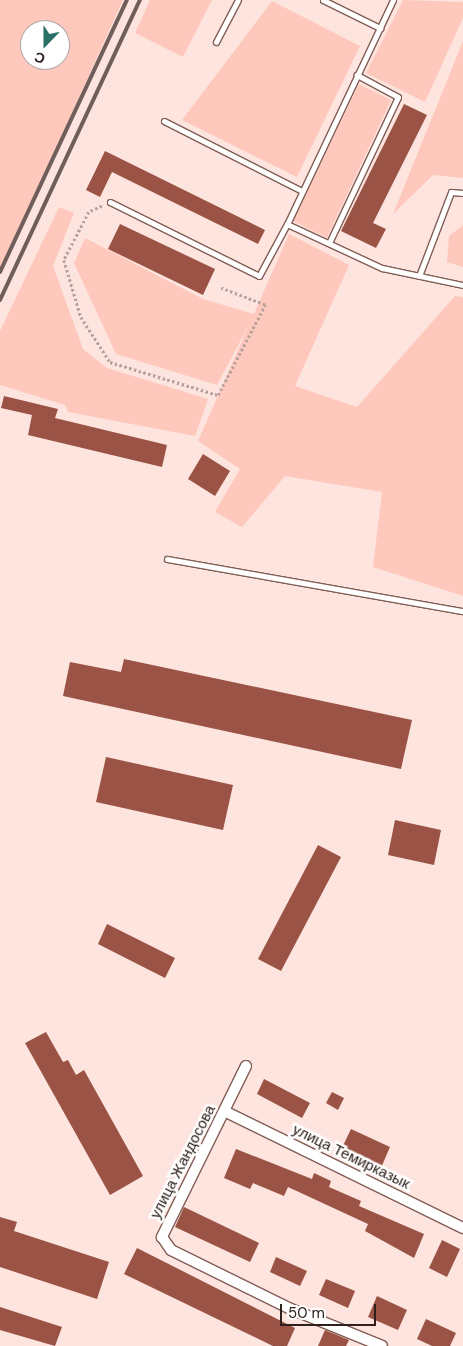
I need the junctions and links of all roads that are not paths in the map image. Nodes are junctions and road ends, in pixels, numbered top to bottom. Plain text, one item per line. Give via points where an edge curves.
1 (238, 0) edge
2 (324, 0) edge
3 (393, 0) edge
4 (380, 28) junction
5 (216, 42) dead end
6 (358, 75) junction
7 (164, 121) dead end
8 (302, 191) junction
9 (463, 193) edge
10 (110, 202) road end
11 (287, 224) junction
12 (329, 243) junction
13 (419, 276) junction
14 (463, 285) edge
15 (167, 560) dead end
16 (463, 611) edge
17 (246, 1066) dead end
18 (226, 1112) junction
19 (463, 1228) edge
20 (382, 1346) edge

1 - 5 lane
2 - 4 lane
3 - 4 lane
4 - 6 lane
6 - 8 lane
6 - 12 lane via 398,97
7 - 8 lane
8 - 11 lane
9 - 13 lane via 451,192
10 - 11 lane via 259,276
11 - 12 lane
12 - 13 lane via 382,268
13 - 14 lane
15 - 16 lane
17 - 18 street, улица Жандосова
18 - 19 street, улица Темирказык
18 - 20 street, улица Жандосова via 162,1237 171,1250 291,1309

